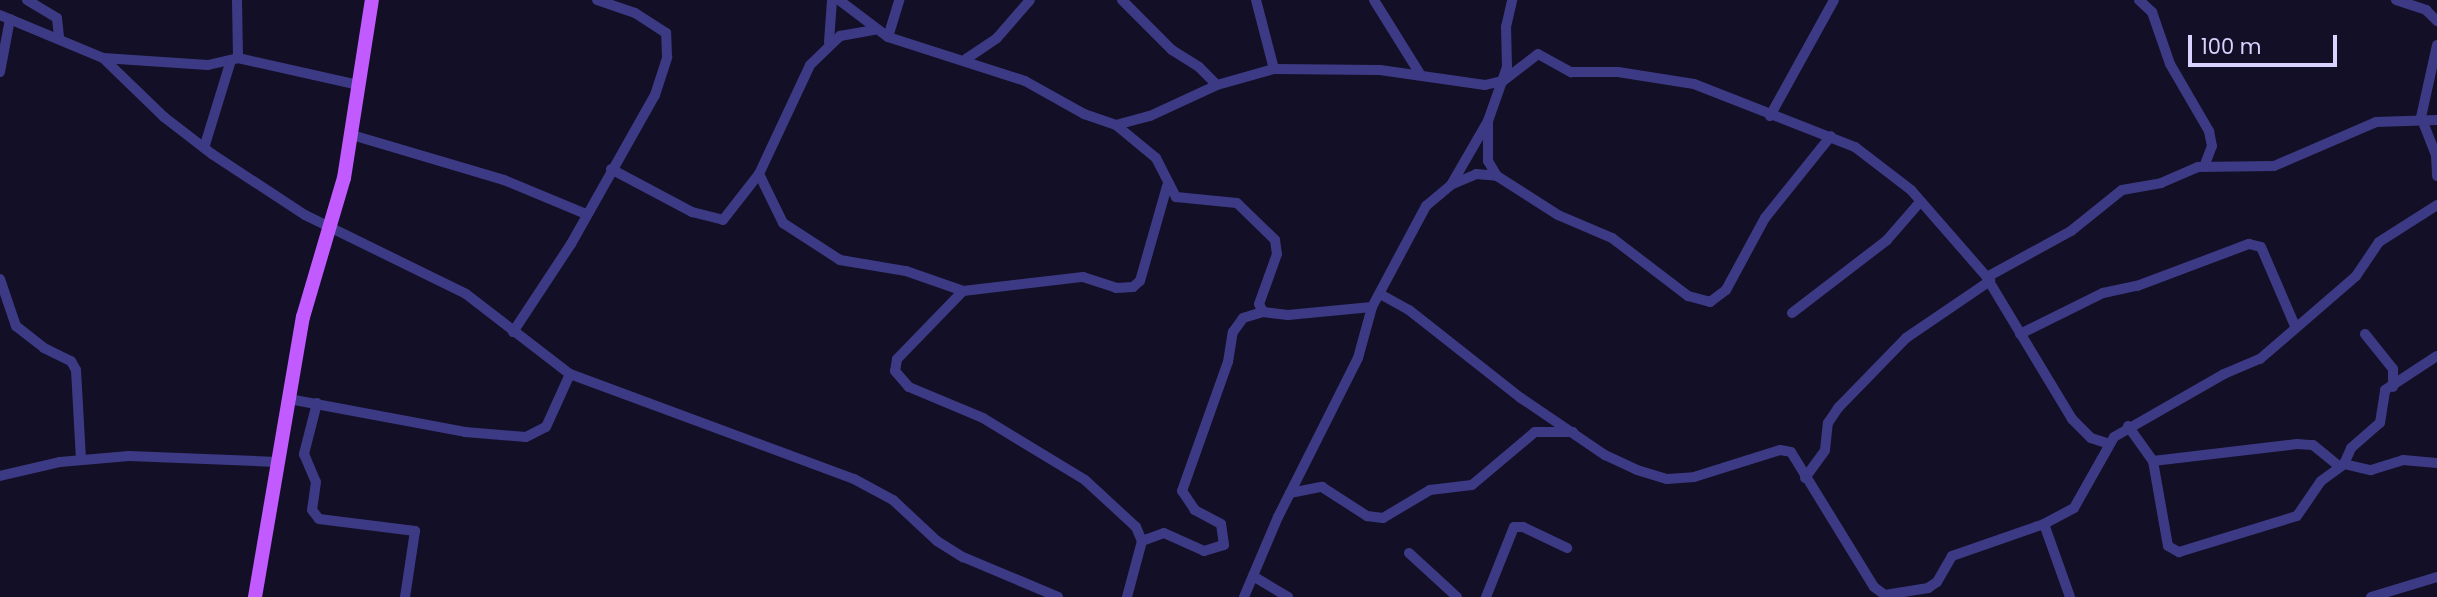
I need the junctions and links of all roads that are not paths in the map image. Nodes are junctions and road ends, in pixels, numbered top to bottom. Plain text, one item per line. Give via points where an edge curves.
1 (27, 0) edge
2 (237, 0) edge
3 (372, 0) edge
4 (597, 0) edge
5 (832, 0) edge
6 (839, 0) edge
7 (899, 0) edge
8 (1030, 0) edge
9 (1122, 0) edge
10 (1256, 0) edge
11 (1374, 0) edge
12 (1512, 0) edge
13 (1833, 0) edge
14 (2139, 0) edge
15 (2396, 0) edge
16 (5, 17) edge
17 (2437, 21) edge
18 (874, 30) junction
19 (59, 37) junction
20 (888, 37) junction
21 (828, 42) junction
22 (2437, 45) edge
23 (103, 58) junction
24 (234, 59) junction
25 (966, 59) junction
26 (1274, 69) junction
27 (0, 72) edge
28 (1420, 74) junction
29 (1503, 81) junction
30 (359, 85) junction
31 (1217, 85) junction
32 (1770, 116) junction
33 (2421, 117) junction
34 (2437, 120) edge
35 (1488, 121) junction
36 (1116, 125) junction
37 (352, 135) junction
38 (1830, 136) junction
39 (204, 148) junction
40 (2204, 167) junction
41 (611, 169) junction
42 (759, 174) junction
43 (1497, 176) junction
44 (2437, 176) edge
45 (1451, 185) junction
46 (1167, 186) junction
47 (1920, 202) junction
48 (2437, 205) edge
49 (586, 214) junction
50 (329, 227) junction
51 (0, 279) edge
52 (1988, 279) junction
53 (963, 292) junction
54 (1380, 294) junction
55 (1372, 307) junction
56 (1262, 313) junction
57 (1792, 313) dead end
58 (2295, 326) junction
59 (513, 332) junction
60 (2020, 334) junction
61 (2365, 334) dead end
62 (2437, 356) edge
63 (569, 374) junction
64 (2393, 387) junction
65 (289, 399) junction
66 (317, 403) junction
67 (2128, 426) junction
68 (1576, 432) junction
69 (2109, 444) junction
70 (81, 460) junction
71 (2153, 461) junction
72 (276, 462) junction
73 (2437, 463) edge
74 (2341, 465) junction
75 (0, 476) edge
76 (1805, 478) junction
77 (1290, 493) junction
78 (2044, 524) junction
79 (1142, 541) junction
80 (1567, 548) dead end
81 (1409, 554) dead end
82 (1253, 576) junction
83 (2437, 577) edge
84 (1880, 595) edge
85 (255, 597) edge
86 (405, 597) edge
87 (1058, 597) edge
88 (1127, 597) edge
89 (1244, 597) edge
90 (1288, 597) edge
91 (1457, 597) edge
92 (1486, 597) edge
93 (2070, 597) edge
94 (2371, 597) edge

1 - 19 street via 57,18
2 - 24 street
3 - 30 main road
4 - 41 street via 635,13 666,33 669,40 655,95
5 - 21 street
6 - 18 street
7 - 20 street
8 - 25 street via 997,38
9 - 31 street via 1172,50
10 - 26 street
11 - 28 street
12 - 29 street
13 - 32 street
14 - 40 street via 2152,12 2170,64 2209,131 2212,146
15 - 17 street via 2426,10
16 - 19 street
16 - 27 street
18 - 20 street
18 - 21 street
19 - 23 street
20 - 25 street
21 - 42 street via 798,82
22 - 33 street
23 - 24 street via 208,65
23 - 39 street
24 - 30 street
24 - 39 street
25 - 36 street via 1025,80 1084,114
26 - 28 street via 1326,66
26 - 31 street
28 - 29 street via 1485,86
29 - 32 street via 1538,54 1571,72 1618,72 1694,84
29 - 35 street
30 - 37 main road
31 - 36 street via 1161,112
32 - 38 street
33 - 34 street
33 - 40 street via 2360,127 2274,166
33 - 44 street via 2436,155
35 - 43 street via 1488,161
35 - 45 street
36 - 46 street via 1156,158
37 - 49 street via 504,180
37 - 50 main road
38 - 43 street via 1765,218 1726,290 1710,302 1688,296 1612,238 1558,215
38 - 47 street via 1879,165
39 - 50 street
40 - 52 street via 2161,183 2122,190 2071,231
41 - 42 street via 692,212 723,220
41 - 49 street
42 - 53 street via 783,223 840,260 906,271
43 - 45 street via 1476,174
45 - 54 street via 1426,206
46 - 53 street via 1139,281 1133,287 1116,288 1083,277
46 - 56 street via 1182,200 1237,203 1275,240 1277,254 1259,304
47 - 52 street
47 - 57 street via 1887,240
48 - 58 street via 2379,242 2356,276
49 - 59 street
50 - 59 street via 439,278
50 - 65 main road via 306,306
51 - 70 street via 16,326 44,348 71,361 76,370
52 - 60 street
52 - 76 street via 1906,338 1838,408 1828,423 1825,450
53 - 79 street via 897,359 898,376 926,397 983,418 1085,480 1136,527
54 - 55 street
54 - 68 street via 1409,310 1480,368
55 - 56 street via 1288,316
55 - 77 street via 1358,358
56 - 79 street via 1243,318 1233,332 1228,362 1182,491 1195,510 1222,524 1224,545 1204,551 1164,533
58 - 60 street via 2261,247 2249,244 2137,286 2103,293
58 - 67 street via 2260,359
59 - 63 street
60 - 69 street via 2080,429
61 - 64 street via 2393,369
62 - 64 street
63 - 66 street via 546,427 526,437 465,432
63 - 87 street via 854,479 893,500 963,558
64 - 74 street via 2383,396 2380,423 2351,448
65 - 66 street
65 - 72 main road
66 - 86 street via 304,454 316,482 312,510 319,519 415,531
67 - 69 street
67 - 71 street
68 - 76 street via 1605,455 1667,479 1694,477 1780,450 1791,452
68 - 77 street via 1535,432 1472,485 1430,490 1383,518 1367,516 1322,487
69 - 78 street via 2085,496 2074,508
70 - 72 street via 129,456
70 - 75 street
71 - 74 street via 2297,444 2313,445
71 - 74 street via 2168,546 2179,552 2297,516 2316,487
72 - 85 main road
73 - 74 street via 2415,458 2371,470
76 - 84 street
77 - 82 street
78 - 84 street via 1952,556 1937,582 1928,587
78 - 93 street
79 - 88 street
80 - 92 street via 1514,527
81 - 91 street
82 - 89 street
82 - 90 street
83 - 94 street

